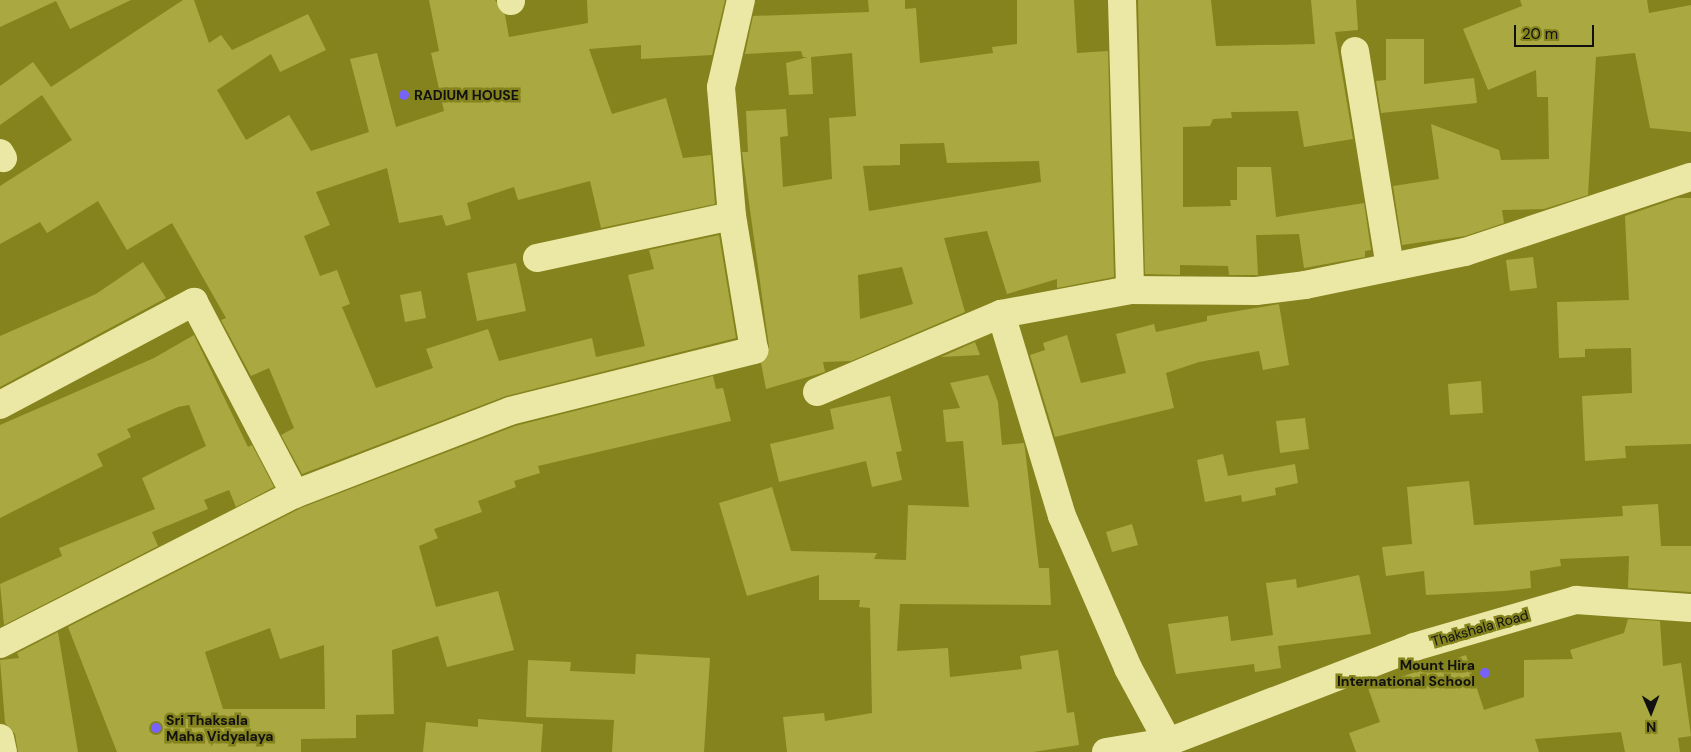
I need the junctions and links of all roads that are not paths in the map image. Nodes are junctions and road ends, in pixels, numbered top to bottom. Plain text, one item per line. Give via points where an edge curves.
1 (741, 0) edge
2 (1122, 0) edge
3 (1355, 51) dead end
4 (1691, 177) edge
5 (732, 216) junction
6 (537, 258) dead end
7 (1390, 268) junction
8 (1130, 290) junction
9 (1001, 314) junction
10 (817, 392) dead end
11 (0, 406) edge
12 (295, 494) junction
13 (1691, 608) edge
14 (0, 644) edge
15 (0, 738) edge
16 (1168, 742) junction
17 (2, 752) edge
18 (1106, 752) edge

1 - 5 street via 721,87
2 - 8 street
3 - 7 street
4 - 7 street via 1466,252
5 - 6 street
5 - 12 street via 754,350 510,411
7 - 8 street via 1256,291
8 - 9 street
9 - 10 street
9 - 16 street via 1062,516 1128,668
11 - 12 street via 194,302
12 - 14 street
13 - 16 street, Thakshala Road via 1576,600 1414,647
15 - 17 street
16 - 18 street, Thakshala Road

